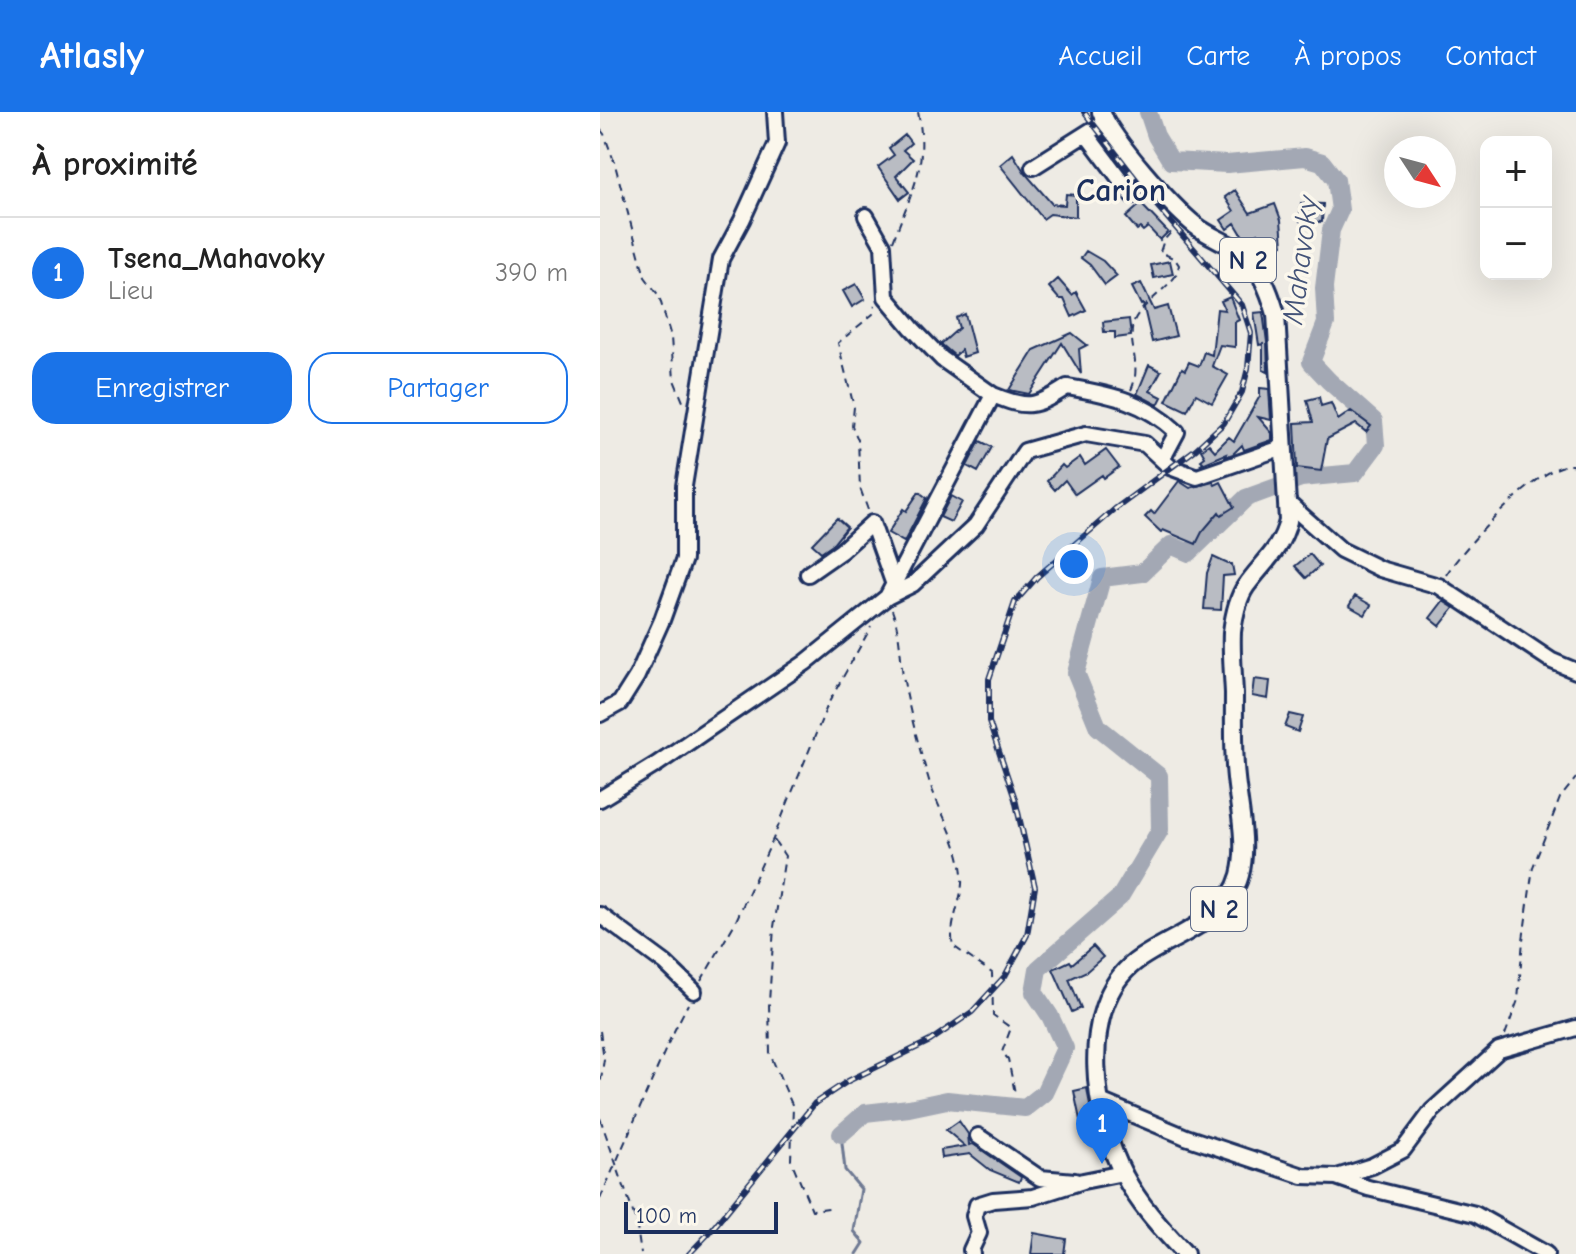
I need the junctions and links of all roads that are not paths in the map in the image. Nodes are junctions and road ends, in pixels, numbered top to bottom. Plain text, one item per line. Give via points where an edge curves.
1 (775, 112) edge
2 (1104, 117) edge
3 (1086, 134) junction
4 (1033, 167) dead end
5 (1132, 195) dead end
6 (866, 216) dead end
7 (993, 395) junction
8 (1285, 455) junction
9 (1162, 460) junction
10 (1289, 504) junction
11 (808, 574) dead end
12 (890, 591) junction
13 (1576, 671) edge
14 (600, 714) edge
15 (600, 799) edge
16 (600, 915) edge
17 (694, 991) road end
18 (1576, 1028) edge
19 (1100, 1101) junction
20 (978, 1136) dead end
21 (1123, 1173) junction
22 (1336, 1177) junction
23 (1083, 1181) junction
24 (972, 1254) edge
25 (1185, 1254) edge
26 (1546, 1254) edge

1 - 14 street via 777,143 721,259 684,486 684,559 637,676 620,703
2 - 3 street
2 - 8 main road, N 2 via 1128,153 1183,213 1241,252 1268,287 1276,314
3 - 4 street
3 - 5 street
6 - 7 street via 883,246 886,297 942,359
7 - 9 street via 1021,407 1067,387 1127,400 1177,432
7 - 12 street
8 - 9 street via 1197,477
8 - 10 main road, N 2
9 - 12 street via 1145,444 1086,434 1025,451 976,525 913,584
10 - 13 street via 1341,550 1380,569 1439,586 1552,661
10 - 19 main road, N 2 via 1284,539 1244,588 1232,634 1243,852 1239,876 1211,917 1132,964 1116,985 1105,1005 1096,1047
11 - 12 street via 872,523
12 - 15 street via 805,663
16 - 17 street
18 - 22 street via 1499,1050 1432,1111 1403,1150
19 - 21 main road, N 2
19 - 22 street via 1303,1176
20 - 23 street via 1040,1178
21 - 23 street
21 - 25 main road, N 2
22 - 26 street via 1475,1214
23 - 24 street via 1033,1197 977,1205 979,1233

